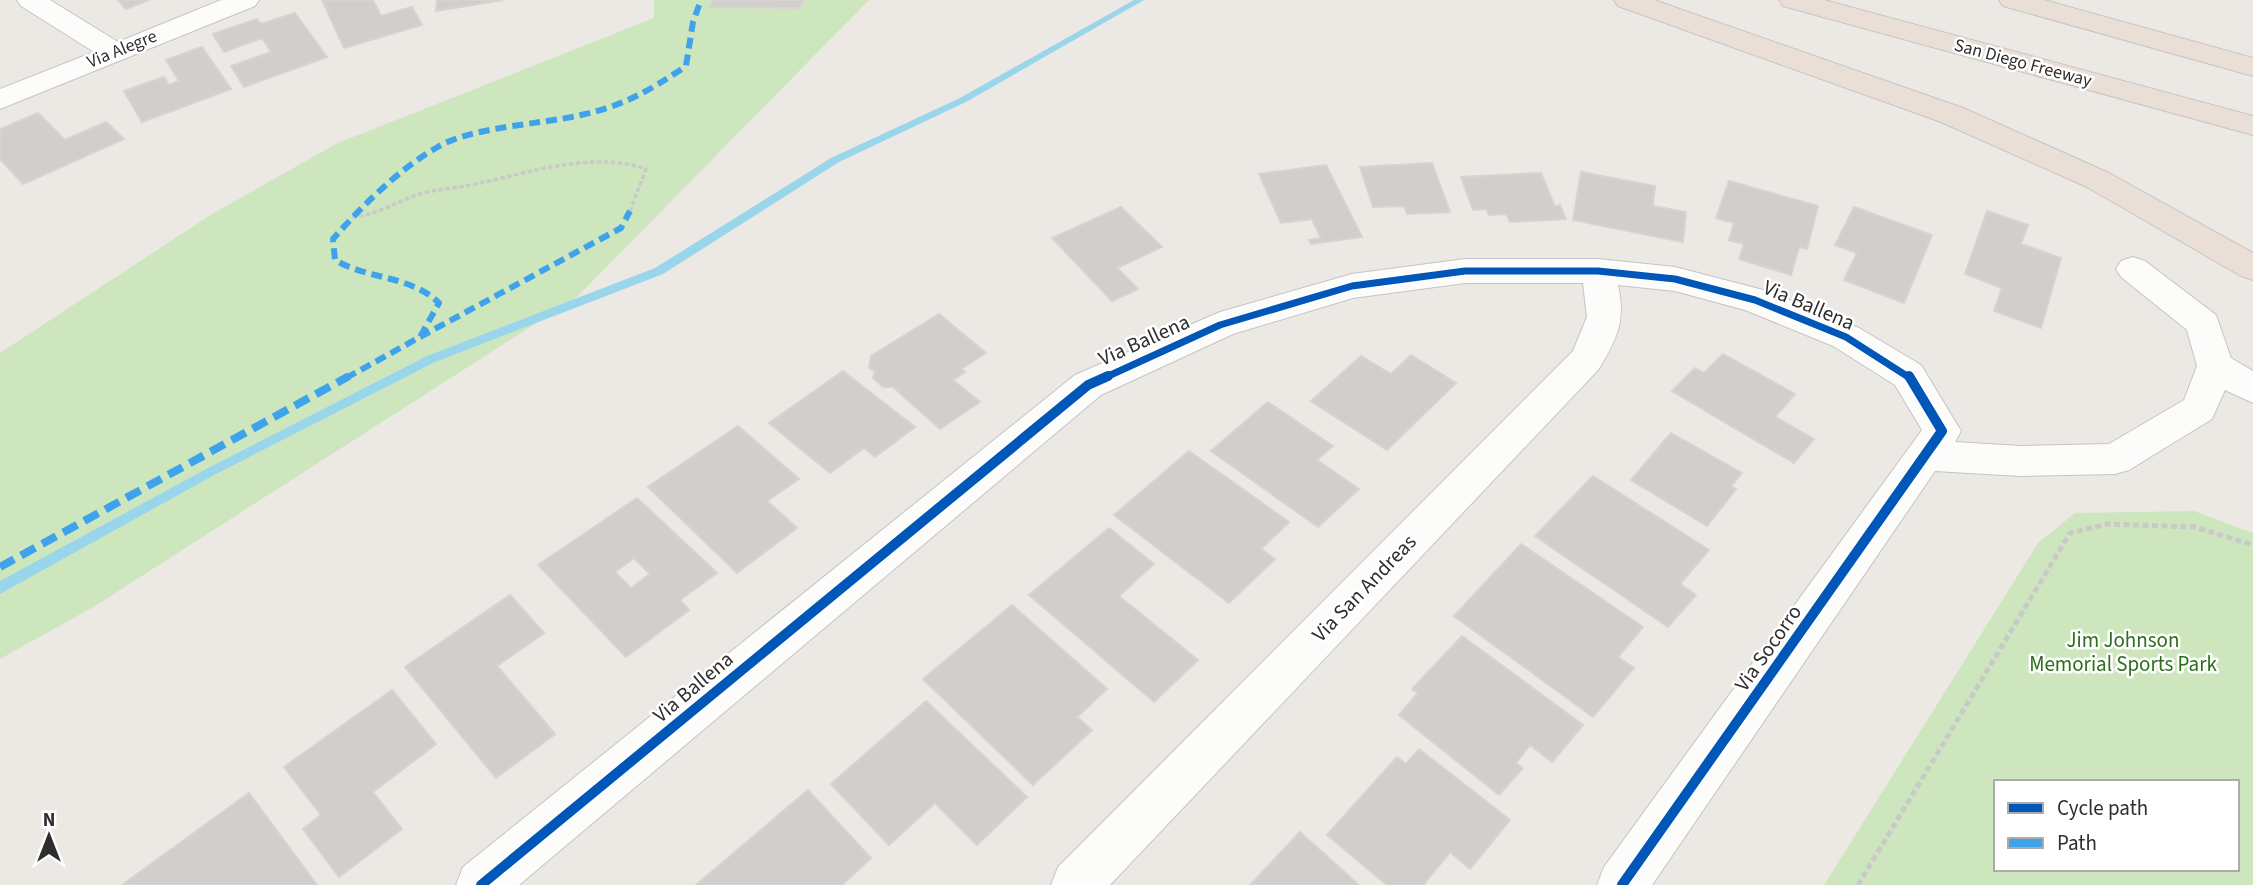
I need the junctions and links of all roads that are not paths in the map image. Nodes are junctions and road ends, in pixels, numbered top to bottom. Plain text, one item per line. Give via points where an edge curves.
1 (31, 0) edge
2 (245, 0) edge
3 (1628, 0) edge
4 (1793, 0) edge
5 (2015, 0) edge
6 (114, 52) junction
7 (2253, 55) edge
8 (2253, 67) edge
9 (0, 100) edge
10 (2253, 127) edge
11 (2253, 268) edge
12 (2133, 269) dead end
13 (1598, 271) junction
14 (2215, 366) junction
15 (2253, 389) edge
16 (1934, 443) junction
17 (481, 885) edge
18 (1076, 885) edge
19 (1622, 885) edge

1 - 6 street
2 - 6 street, Via Alegre
3 - 11 highway via 1952,115 2098,180
4 - 10 highway, San Diego Freeway
5 - 7 highway
5 - 8 highway
6 - 9 street, Via Alegre
12 - 14 street via 2203,324
13 - 16 street, Via Ballena via 1675,279 1755,300 1846,337 1908,375
13 - 17 street, Via Ballena via 1465,271 1352,286 1220,325 1088,385
13 - 18 street, Via San Andreas via 1607,314 1586,359
14 - 15 street
14 - 16 street via 2199,409 2115,459 2020,461
16 - 19 street, Via Socorro

